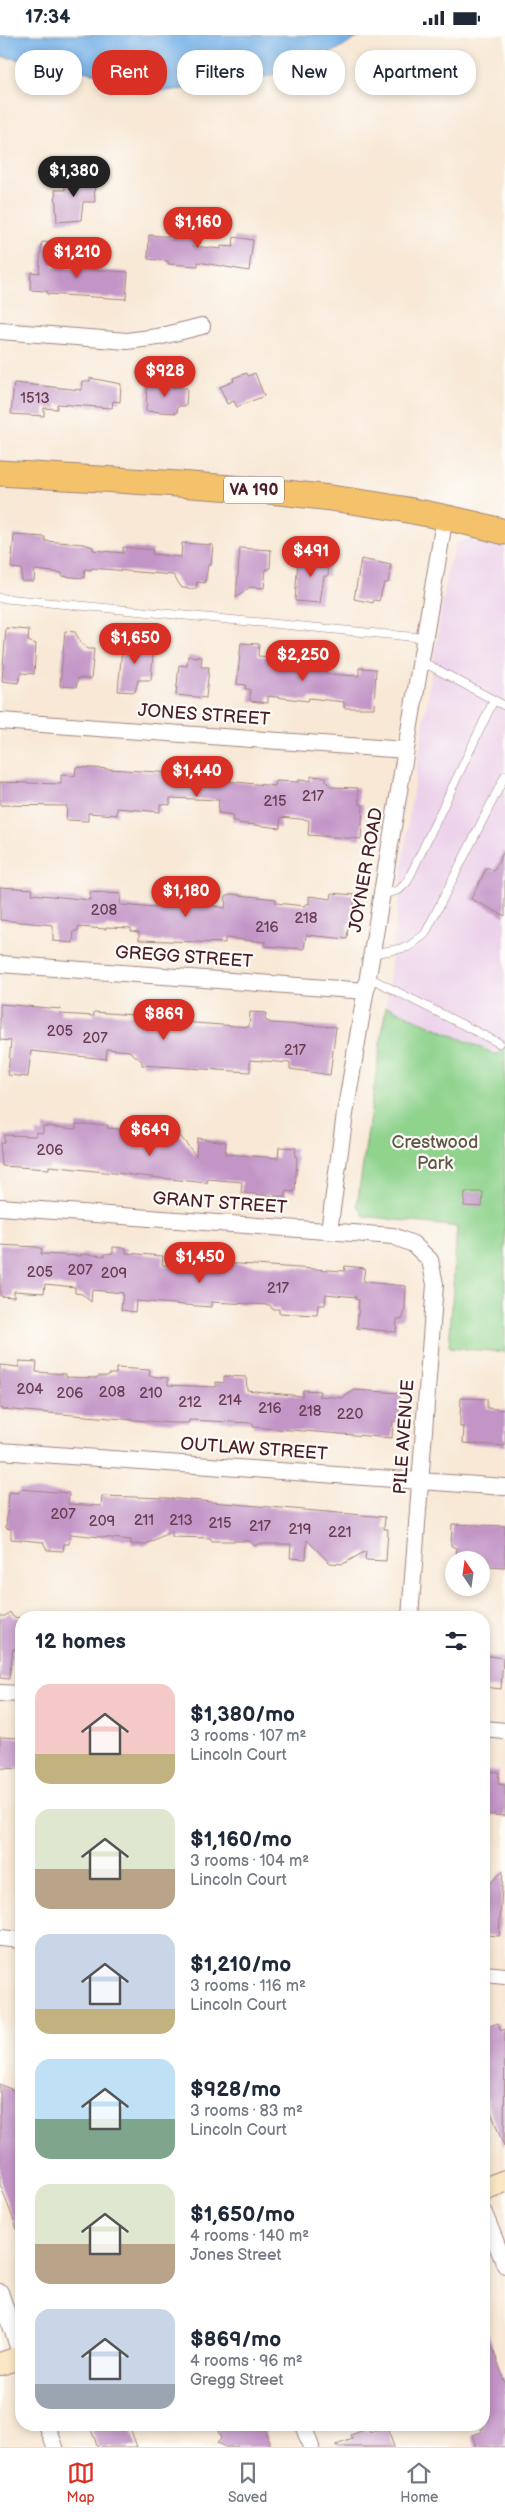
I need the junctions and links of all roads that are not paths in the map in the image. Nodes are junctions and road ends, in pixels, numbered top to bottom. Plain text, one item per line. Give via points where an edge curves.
1 (202, 326) dead end
2 (0, 331) edge
3 (0, 473) edge
4 (445, 516) junction
5 (505, 532) edge
6 (0, 599) edge
7 (425, 638) junction
8 (421, 661) junction
9 (494, 700) junction
10 (505, 705) edge
11 (0, 721) edge
12 (406, 750) junction
13 (505, 776) edge
14 (382, 895) junction
15 (372, 954) junction
16 (0, 964) edge
17 (367, 984) junction
18 (499, 1043) dead end
19 (0, 1207) edge
20 (329, 1231) junction
21 (430, 1260) joint
22 (0, 1451) edge
23 (420, 1481) junction
24 (505, 1487) edge
25 (410, 1611) edge
26 (0, 1693) edge
27 (15, 1694) edge
28 (490, 1730) edge
29 (505, 1731) edge
30 (0, 1938) edge
31 (15, 1939) edge
32 (490, 1975) edge
33 (505, 1976) edge
34 (505, 2181) edge
35 (490, 2187) edge
36 (490, 2228) edge
37 (505, 2265) edge
38 (0, 2292) edge
39 (15, 2338) edge
40 (15, 2359) edge
41 (0, 2365) edge
42 (49, 2431) edge
43 (305, 2431) edge
44 (55, 2447) edge
45 (311, 2447) edge

1 - 2 street via 127,341
3 - 4 main road, VA 190 via 314,495
4 - 5 main road, VA 190
4 - 7 street, JOYNER ROAD
6 - 7 lane
7 - 8 street, JOYNER ROAD
8 - 9 lane
8 - 12 street, JOYNER ROAD
9 - 10 lane
9 - 14 lane via 407,882 399,890
11 - 12 street, JONES STREET
12 - 14 street, JOYNER ROAD
13 - 15 lane via 425,934 408,947
14 - 15 street, JOYNER ROAD
15 - 17 street, JOYNER ROAD
16 - 17 street, GREGG STREET
17 - 18 lane
17 - 20 street, JOYNER ROAD
19 - 20 street, GRANT STREET
20 - 21 street, GRANT STREET via 393,1235 413,1244
21 - 23 street, PILE AVENUE via 435,1284
22 - 23 street, OUTLAW STREET
23 - 24 street, OUTLAW STREET
23 - 25 street, PILE AVENUE
26 - 27 street
28 - 29 street
30 - 31 street
32 - 33 street
34 - 35 street
36 - 37 street
38 - 39 street
40 - 41 street
42 - 44 street
43 - 45 street

